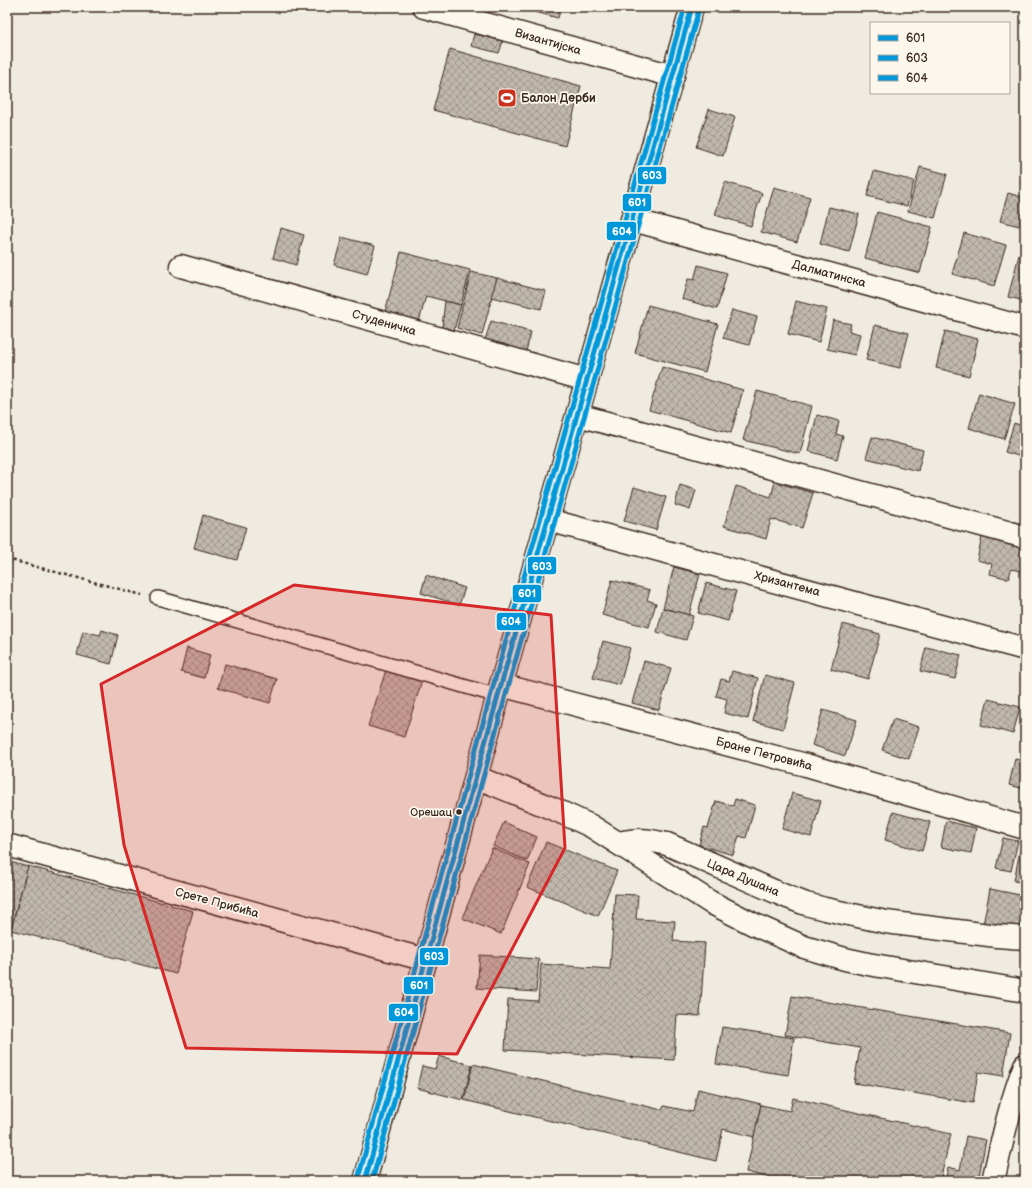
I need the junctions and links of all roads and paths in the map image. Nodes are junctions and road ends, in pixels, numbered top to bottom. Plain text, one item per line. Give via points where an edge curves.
1 (424, 7) edge
2 (692, 7) edge
3 (673, 76) junction
4 (633, 220) junction
5 (182, 266) dead end
6 (1025, 328) edge
7 (587, 380) junction
8 (578, 415) junction
9 (548, 520) junction
10 (1025, 537) edge
11 (7, 559) edge
12 (158, 598) joint
13 (1025, 649) edge
14 (500, 690) junction
15 (476, 777) junction
16 (1025, 828) edge
17 (618, 843) junction
18 (7, 845) edge
19 (1025, 938) edge
20 (426, 960) junction
21 (1025, 991) edge
22 (1025, 1065) edge
23 (365, 1181) edge
24 (993, 1181) edge

1 - 3 street, Византијска
2 - 3 street
3 - 4 street
4 - 6 street, Далматинска
4 - 7 street
5 - 7 street, Студеничка
7 - 8 street
8 - 9 street
8 - 10 street
9 - 13 street, Хризантема
9 - 14 street
11 - 12 path
12 - 14 lane
14 - 15 street
14 - 16 street, Бране Петровића via 806,765
15 - 17 street via 591,826
15 - 20 street
17 - 19 street, Цара Душана via 639,839 667,844 785,896 853,916 927,928
17 - 21 street via 710,902 804,946 868,964
18 - 20 street, Срете Прибића
20 - 23 street
22 - 24 street via 1011,1107

